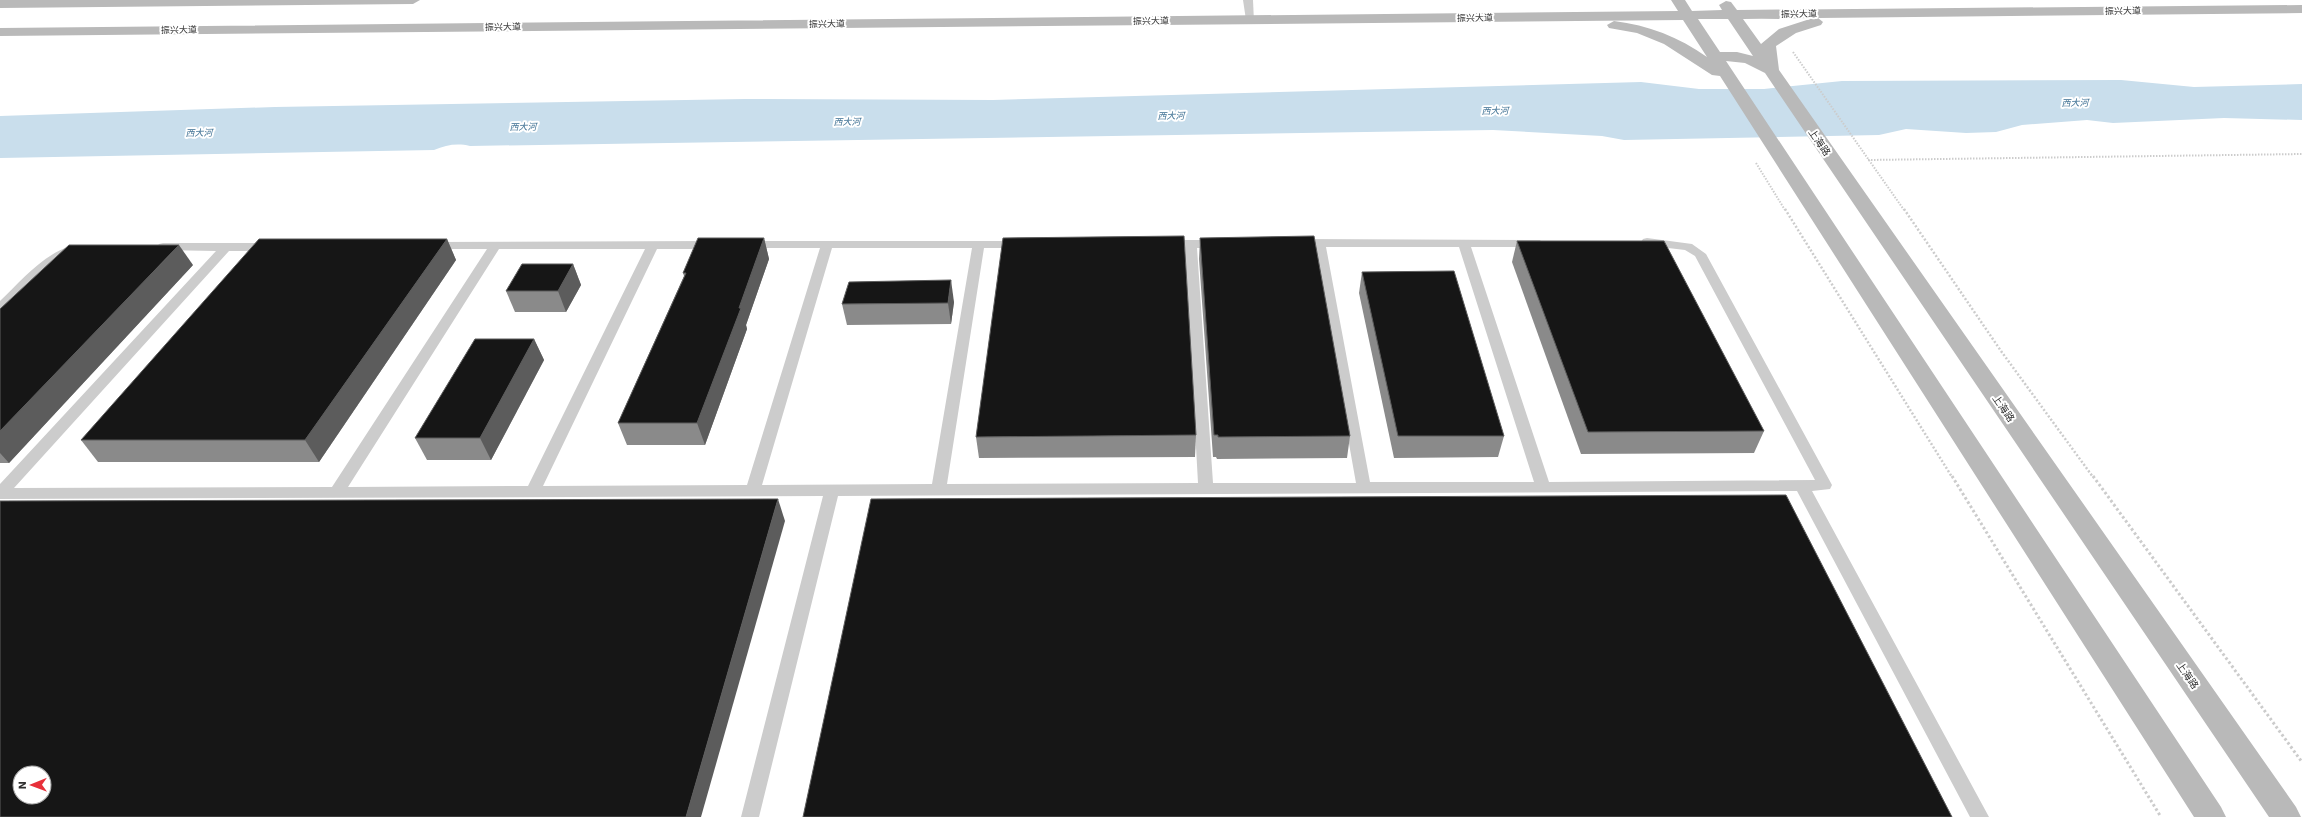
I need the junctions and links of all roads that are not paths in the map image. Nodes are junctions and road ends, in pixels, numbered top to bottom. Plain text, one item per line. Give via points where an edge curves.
1 (339, 0) edge
2 (413, 0) edge
3 (1248, 0) edge
4 (1800, 0) edge
5 (1591, 3) dead end
6 (0, 4) edge
7 (1683, 8) edge
8 (1727, 8) edge
9 (2302, 9) edge
10 (1818, 14) junction
11 (1848, 14) junction
12 (1575, 16) junction
13 (1501, 17) junction
14 (1251, 20) junction
15 (0, 32) edge
16 (1715, 57) junction
17 (1771, 70) junction
18 (1731, 82) junction
19 (1634, 242) edge
20 (1319, 243) junction
21 (1464, 243) junction
22 (1549, 243) edge
23 (979, 244) junction
24 (1034, 244) edge
25 (1152, 244) edge
26 (1191, 244) junction
27 (1231, 244) edge
28 (1287, 244) edge
29 (827, 245) junction
30 (416, 246) edge
31 (495, 246) junction
32 (653, 246) junction
33 (88, 247) edge
34 (149, 247) edge
35 (226, 247) junction
36 (281, 247) edge
37 (0, 308) edge
38 (1543, 486) junction
39 (1802, 486) junction
40 (1206, 488) junction
41 (1364, 488) junction
42 (939, 489) junction
43 (753, 490) junction
44 (832, 490) junction
45 (533, 491) junction
46 (337, 492) junction
47 (0, 494) edge
48 (750, 817) edge
49 (1980, 817) edge
50 (2212, 817) edge
51 (2286, 817) edge

1 - 2 main road
1 - 6 main road
3 - 14 lane
4 - 10 main road
5 - 12 main road via 1592,9 1589,13
7 - 8 main road, 振兴大道
7 - 12 main road, 振兴大道
7 - 16 main road
8 - 10 main road, 振兴大道
8 - 17 main road, 上海路
9 - 11 main road, 振兴大道
10 - 11 main road, 振兴大道
11 - 17 main road via 1795,27 1780,34 1768,45
12 - 13 main road, 振兴大道
13 - 14 main road, 振兴大道
13 - 18 main road via 1618,25 1642,31 1687,50
14 - 15 main road, 振兴大道
16 - 17 main road via 1729,55 1748,58
16 - 18 main road
17 - 51 main road, 上海路
18 - 50 main road
19 - 39 lane via 1667,243 1688,247 1700,254 1825,485
20 - 21 lane
20 - 28 lane
20 - 41 lane
21 - 22 lane
21 - 38 lane
23 - 24 lane
23 - 29 lane
23 - 42 lane
25 - 26 lane
26 - 27 lane
26 - 40 lane
29 - 32 lane
29 - 43 lane
30 - 31 lane
31 - 32 lane
31 - 46 lane
32 - 45 lane
33 - 37 lane via 60,254 51,260
34 - 35 lane
35 - 36 lane
35 - 47 lane
38 - 39 lane
38 - 41 lane
39 - 49 lane
40 - 41 lane
40 - 42 lane
42 - 44 lane
43 - 44 lane
43 - 45 lane
44 - 48 lane
45 - 46 lane
46 - 47 lane

